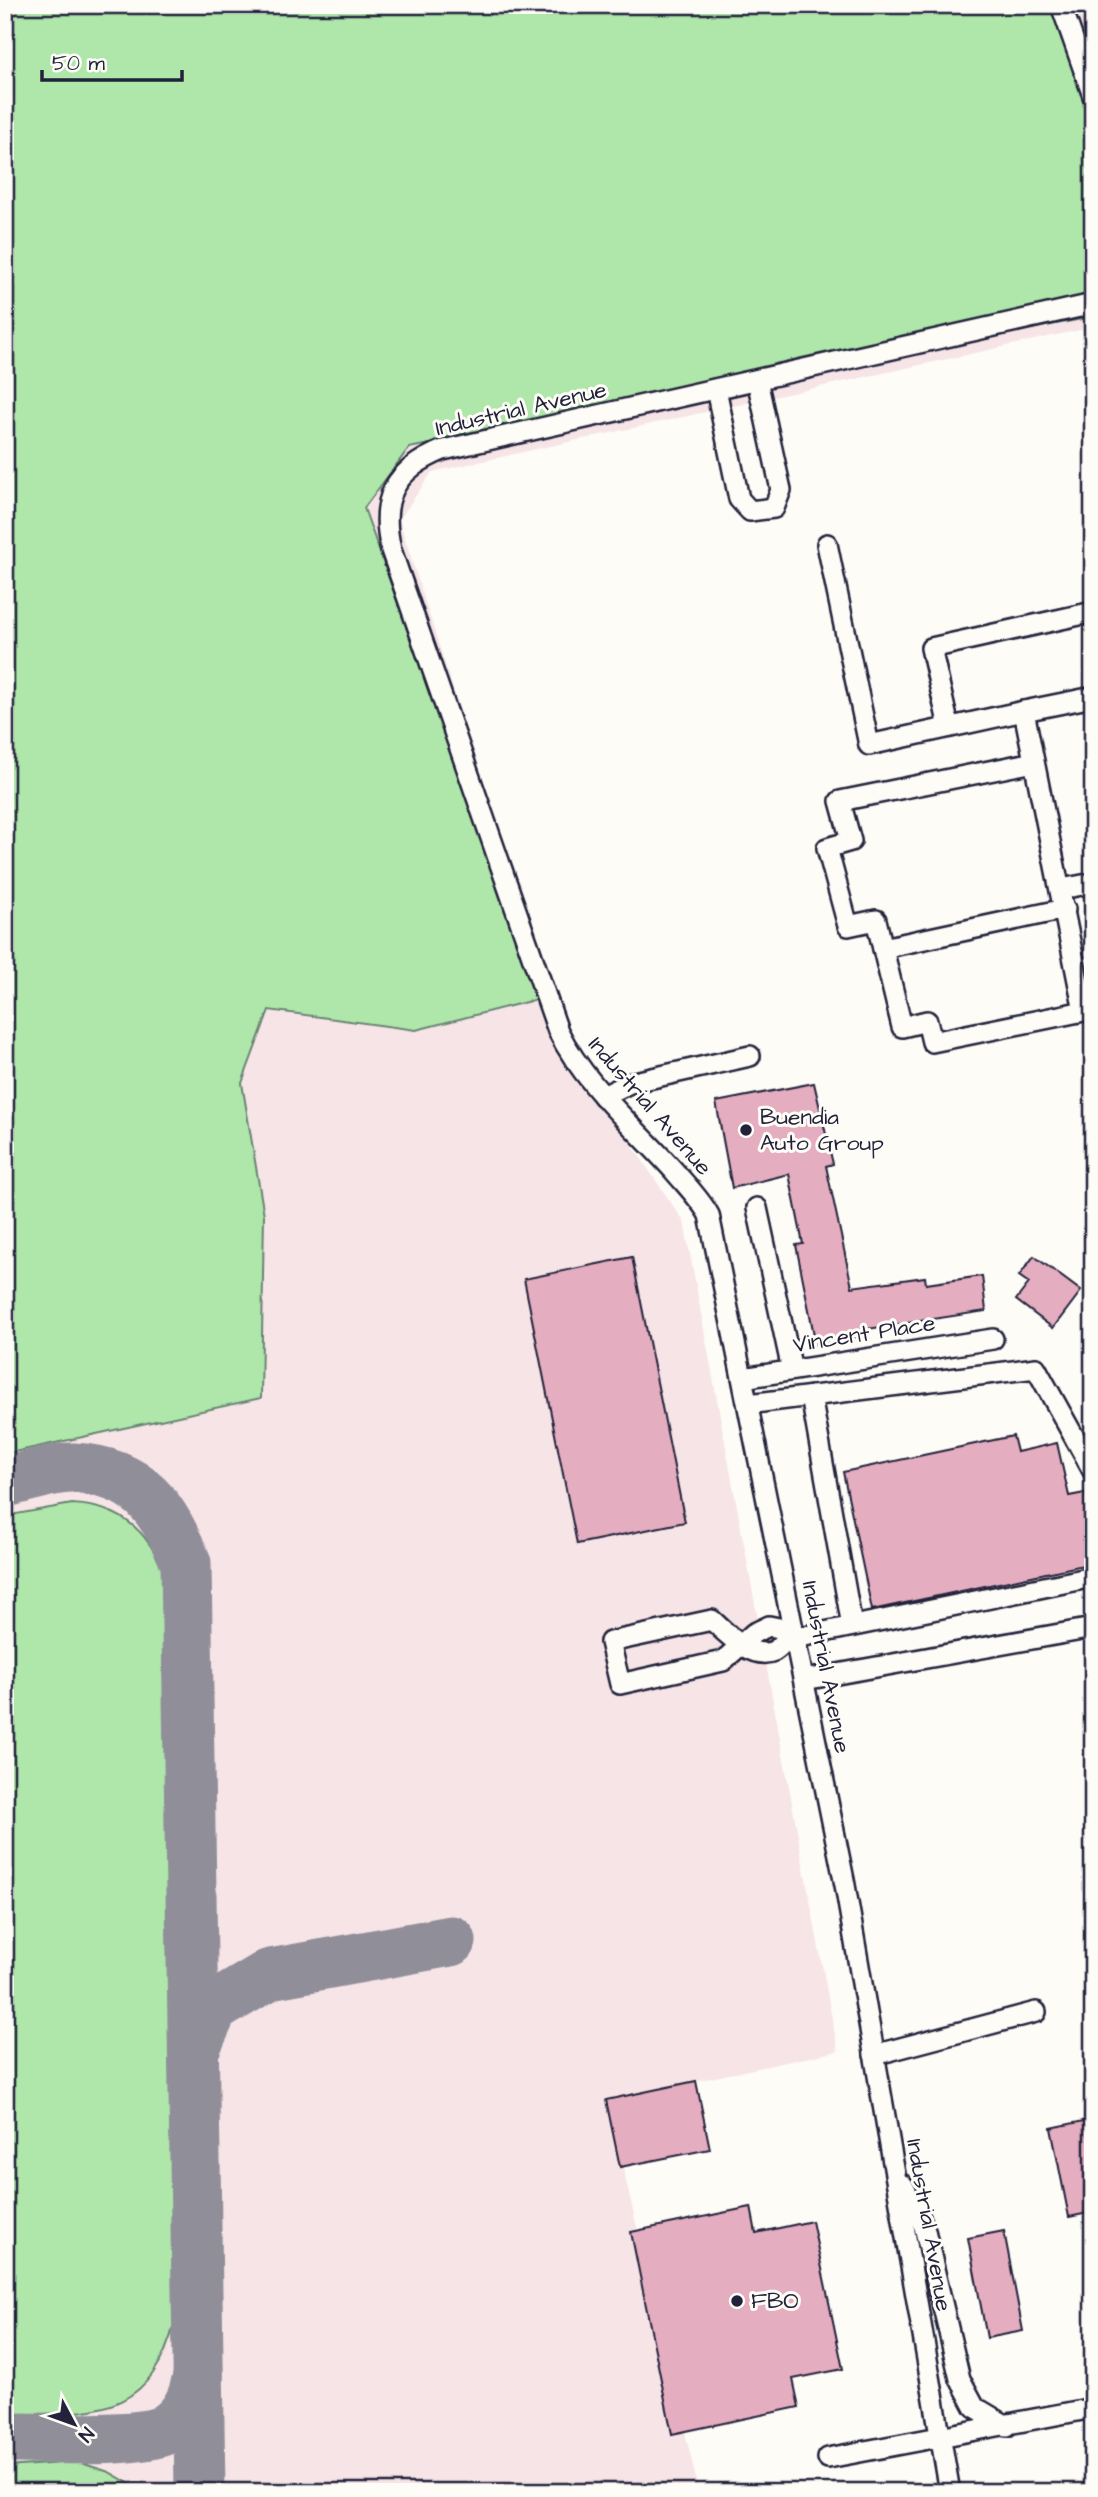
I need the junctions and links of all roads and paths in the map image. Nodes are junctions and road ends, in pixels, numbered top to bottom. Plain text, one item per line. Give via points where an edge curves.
1 (1061, 5) edge
2 (1093, 96) edge
3 (1093, 304) edge
4 (757, 380) junction
5 (716, 389) junction
6 (827, 544) dead end
7 (1093, 612) edge
8 (1093, 697) edge
9 (1024, 711) junction
10 (948, 727) junction
11 (1033, 757) junction
12 (1092, 885) edge
13 (1062, 889) junction
14 (1065, 909) junction
15 (883, 948) junction
16 (751, 1056) dead end
17 (603, 1096) junction
18 (757, 1208) dead end
19 (993, 1339) dead end
20 (792, 1370) junction
21 (743, 1378) junction
22 (811, 1396) junction
23 (748, 1404) junction
24 (1093, 1471) edge
25 (1093, 1577) edge
26 (852, 1626) junction
27 (1093, 1628) edge
28 (794, 1634) junction
29 (742, 1646) junction
30 (804, 1680) junction
31 (1036, 2012) dead end
32 (874, 2055) junction
33 (893, 2166) junction
34 (1093, 2409) edge
35 (1007, 2426) junction
36 (939, 2440) junction
37 (828, 2458) dead end
38 (950, 2492) edge

1 - 2 street
3 - 4 street, Industrial Avenue
4 - 5 street, Industrial Avenue
4 - 5 street via 781,490 774,508 750,511 739,499
5 - 17 street, Industrial Avenue via 443,450 421,459 394,485 387,502 391,550 548,1006 570,1054
6 - 10 street via 869,745
7 - 10 street via 931,648
8 - 9 street
9 - 10 street
9 - 11 street
11 - 13 street
11 - 15 street via 840,801 851,841 827,848 848,926 876,920
12 - 13 street
13 - 14 street
14 - 15 street
14 - 15 street via 1084,1011 932,1042 927,1021 902,1027
16 - 17 street via 629,1083
17 - 21 street, Industrial Avenue via 709,1215
18 - 20 street
19 - 20 street, Vincent Place
20 - 21 street, Vincent Place
21 - 23 street, Industrial Avenue
22 - 23 street
22 - 24 street via 1036,1368
22 - 26 street
23 - 28 street, Industrial Avenue
25 - 26 street
26 - 28 street
27 - 30 street
28 - 29 street via 774,1651 760,1653
28 - 30 street, Industrial Avenue
29 - 29 street via 712,1620 610,1643 620,1684 723,1661
30 - 32 street, Industrial Avenue
31 - 32 street
32 - 33 street, Industrial Avenue
33 - 35 street via 924,2225 960,2379 975,2407
33 - 36 street, Industrial Avenue
34 - 35 street
35 - 36 street
36 - 37 street
36 - 38 street, Industrial Avenue

